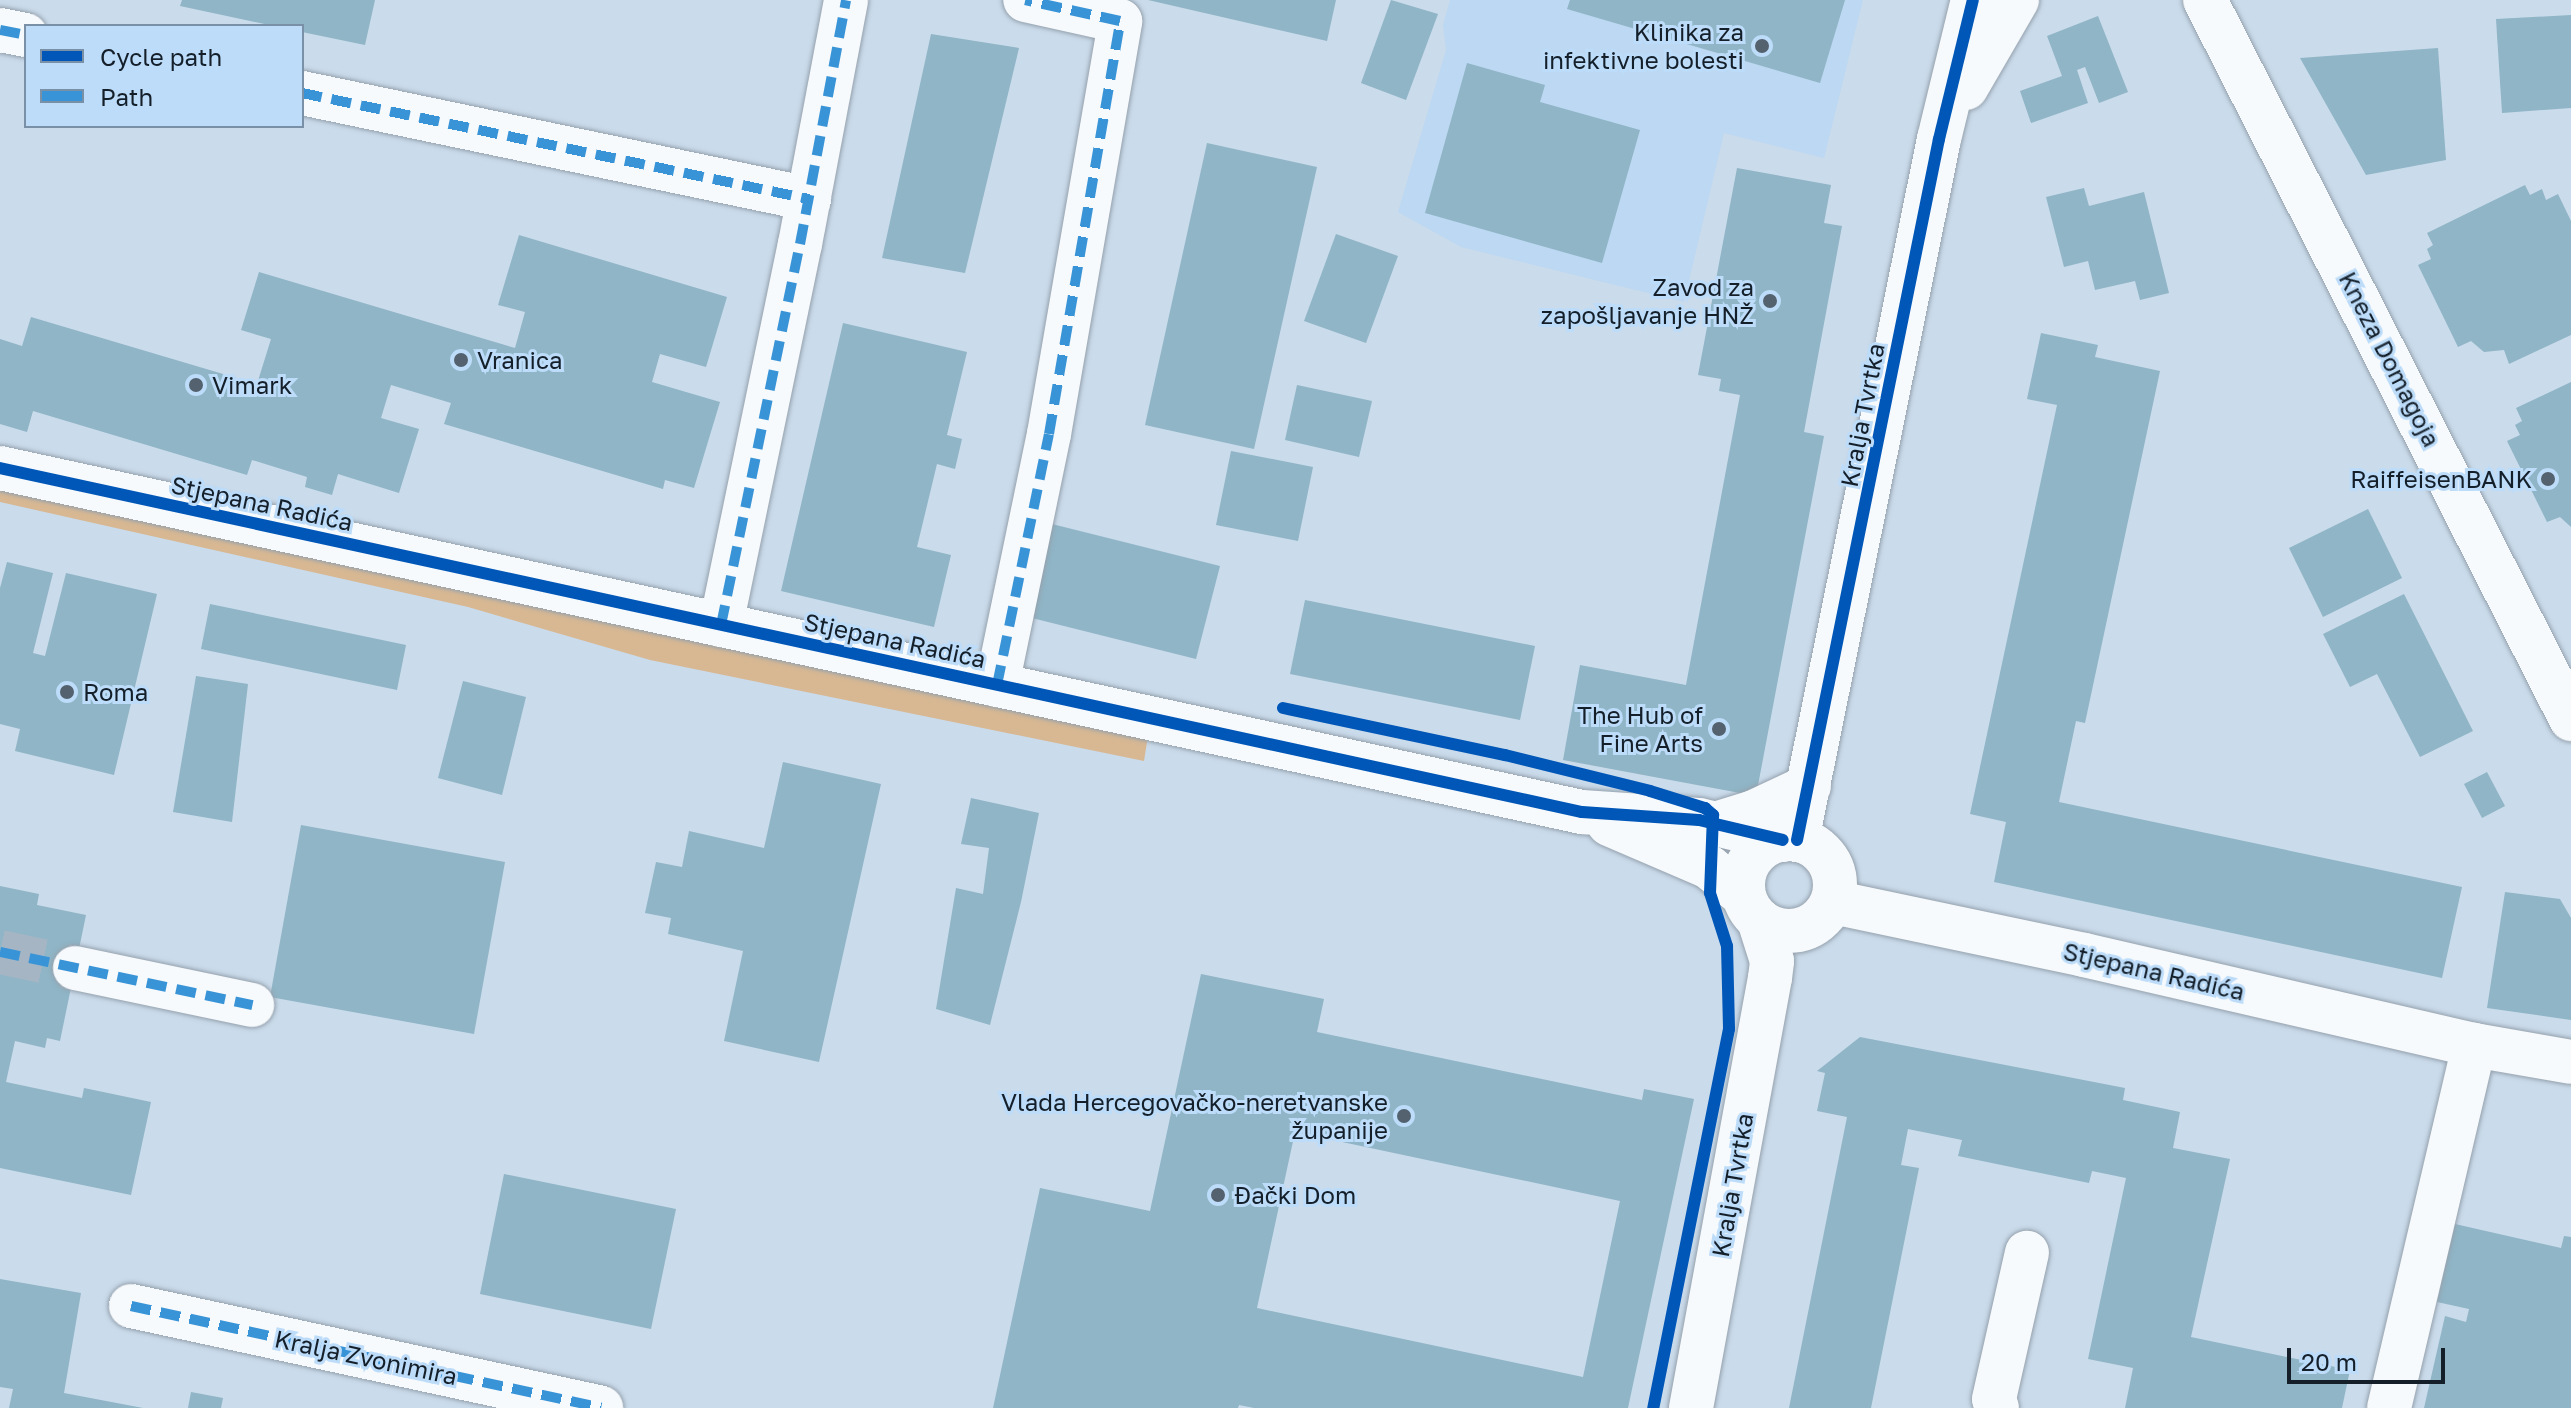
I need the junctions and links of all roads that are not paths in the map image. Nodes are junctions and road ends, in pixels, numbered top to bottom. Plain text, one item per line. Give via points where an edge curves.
1 (846, 0) edge
2 (1025, 0) edge
3 (1973, 0) edge
4 (2017, 0) edge
5 (2205, 0) edge
6 (0, 30) edge
7 (24, 35) edge
8 (304, 93) edge
9 (1939, 139) junction
10 (809, 199) junction
11 (0, 468) edge
12 (721, 625) junction
13 (997, 685) junction
14 (2571, 719) edge
15 (1809, 786) junction
16 (1582, 812) junction
17 (1715, 824) junction
18 (1790, 840) junction
19 (1833, 902) junction
20 (1768, 927) junction
21 (75, 968) tunnel mouth
22 (252, 1005) dead end
23 (2474, 1045) junction
24 (2569, 1061) edge
25 (2027, 1253) dead end
26 (131, 1306) dead end
27 (601, 1408) edge
28 (1691, 1408) edge
29 (1997, 1408) edge
30 (2389, 1408) edge

1 - 10 street
2 - 13 street, Stjepana Radića via 1120,21 1049,434
3 - 9 street, Kralja Tvrtka
4 - 9 street
5 - 14 street, Kneza Domagoja
6 - 7 street
8 - 10 street
9 - 15 street, Kralja Tvrtka
10 - 12 street
11 - 12 street, Stjepana Radića
12 - 13 street, Stjepana Radića
13 - 16 street, Stjepana Radića
15 - 17 street
15 - 18 street, Kralja Tvrtka
16 - 17 street, Stjepana Radića
16 - 20 street, Stjepana Radića via 1709,867
17 - 18 street, Stjepana Radića
18 - 19 street via 1812,845 1825,856 1833,870
18 - 20 street via 1768,844 1747,866
19 - 20 street via 1813,925
19 - 23 street, Stjepana Radića
20 - 28 street, Kralja Tvrtka
21 - 22 street
23 - 24 street, Stjepana Radića
23 - 30 street
25 - 29 street via 1994,1399
26 - 27 street, Kralja Zvonimira

